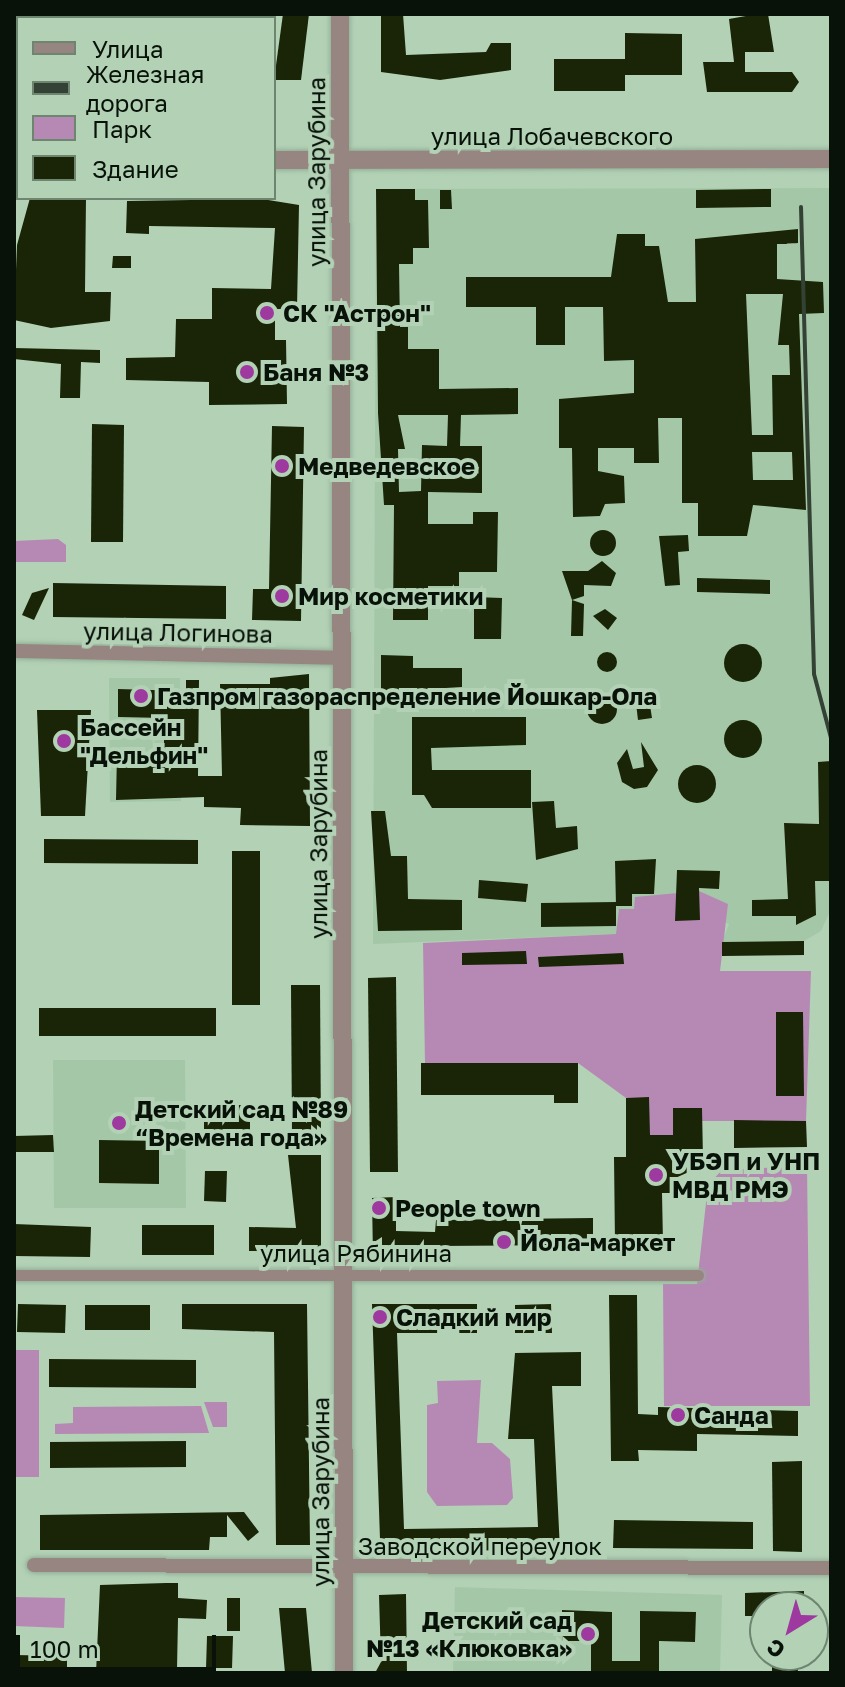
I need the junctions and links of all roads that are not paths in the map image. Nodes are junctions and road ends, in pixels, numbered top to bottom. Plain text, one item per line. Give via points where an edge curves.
1 (340, 14) edge
2 (831, 159) edge
3 (276, 160) edge
4 (340, 160) junction
5 (14, 651) edge
6 (341, 658) junction
7 (14, 1275) edge
8 (343, 1275) junction
9 (698, 1275) dead end
10 (34, 1565) dead end
11 (344, 1568) junction
12 (831, 1568) edge
13 (344, 1673) edge

1 - 4 street, улица Зарубина
2 - 4 street, улица Лобачевского
3 - 4 street, улица Лобачевского
4 - 6 street, улица Зарубина
5 - 6 street, улица Логинова
6 - 8 street, улица Зарубина
7 - 8 street, улица Рябинина
8 - 9 street, улица Рябинина
8 - 11 street, улица Зарубина
10 - 11 street, Заводской переулок
11 - 12 street, Заводской переулок
11 - 13 street, улица Зарубина

